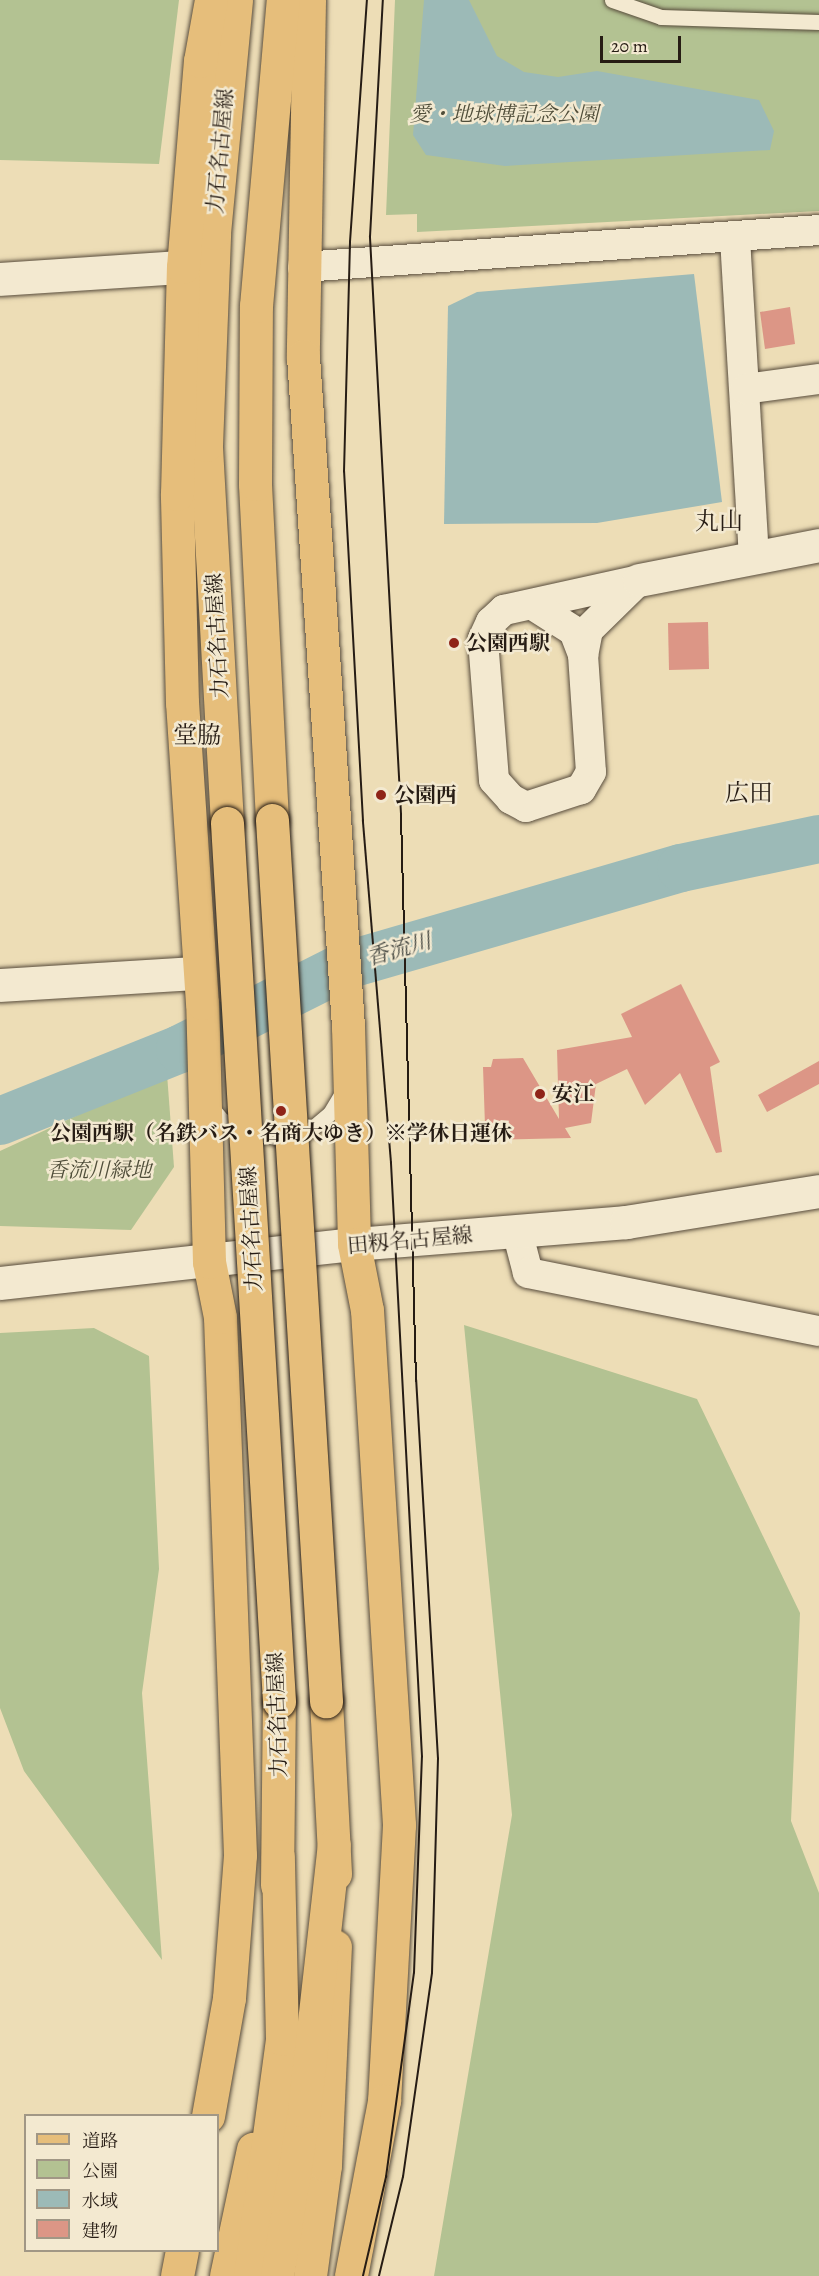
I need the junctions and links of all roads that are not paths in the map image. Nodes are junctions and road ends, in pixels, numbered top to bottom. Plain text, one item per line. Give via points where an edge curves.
1 (211, 0) edge
2 (236, 0) edge
3 (283, 0) edge
4 (309, 0) edge
5 (612, 0) edge
6 (819, 22) edge
7 (819, 230) edge
8 (735, 238) junction
9 (183, 267) junction
10 (303, 267) junction
11 (0, 279) edge
12 (819, 379) edge
13 (745, 389) junction
14 (819, 545) edge
15 (754, 556) junction
16 (639, 580) junction
17 (533, 605) junction
18 (583, 655) junction
19 (0, 985) edge
20 (200, 988) junction
21 (201, 1084) junction
22 (347, 1085) junction
23 (819, 1191) edge
24 (517, 1231) junction
25 (354, 1244) junction
26 (209, 1262) junction
27 (0, 1283) edge
28 (819, 1331) edge
29 (334, 1845) junction
30 (278, 1856) junction
31 (208, 2114) edge
32 (182, 2252) edge
33 (177, 2276) edge
34 (226, 2276) edge
35 (250, 2276) edge
36 (277, 2276) edge
37 (310, 2276) edge
38 (351, 2276) edge

1 - 9 main road via 200,61
2 - 30 main road, 力石名古屋線, bridge via 214,233 206,445 279,1701
3 - 29 main road, bridge via 256,306 255,484
4 - 10 main road
5 - 6 lane via 661,17
7 - 8 street
8 - 10 street
8 - 13 street
9 - 11 main road
9 - 20 main road via 177,494 182,691
10 - 22 main road via 303,356 346,1007
12 - 13 street
13 - 15 street
14 - 15 main road
15 - 16 main road
16 - 17 street
16 - 18 street via 588,630
17 - 18 street via 574,630
17 - 18 street via 504,610 483,639 494,780 526,807 566,799 581,789 591,772
19 - 20 main road
20 - 21 main road
21 - 22 lane via 222,1119 251,1133 282,1138 324,1119
21 - 26 main road
22 - 25 main road
23 - 24 main road, 田籾名古屋線 via 626,1222
24 - 25 main road, 田籾名古屋線
24 - 28 street via 528,1273
25 - 26 main road, 田籾名古屋線
25 - 38 main road via 367,1310 399,1825 385,2090
26 - 27 main road, 田籾名古屋線
26 - 31 main road via 220,1317 240,1855 230,1998
29 - 36 main road via 303,2121
29 - 37 main road via 331,2078
30 - 34 main road, 力石名古屋線 via 264,2075
30 - 35 main road via 282,2039
32 - 33 main road

